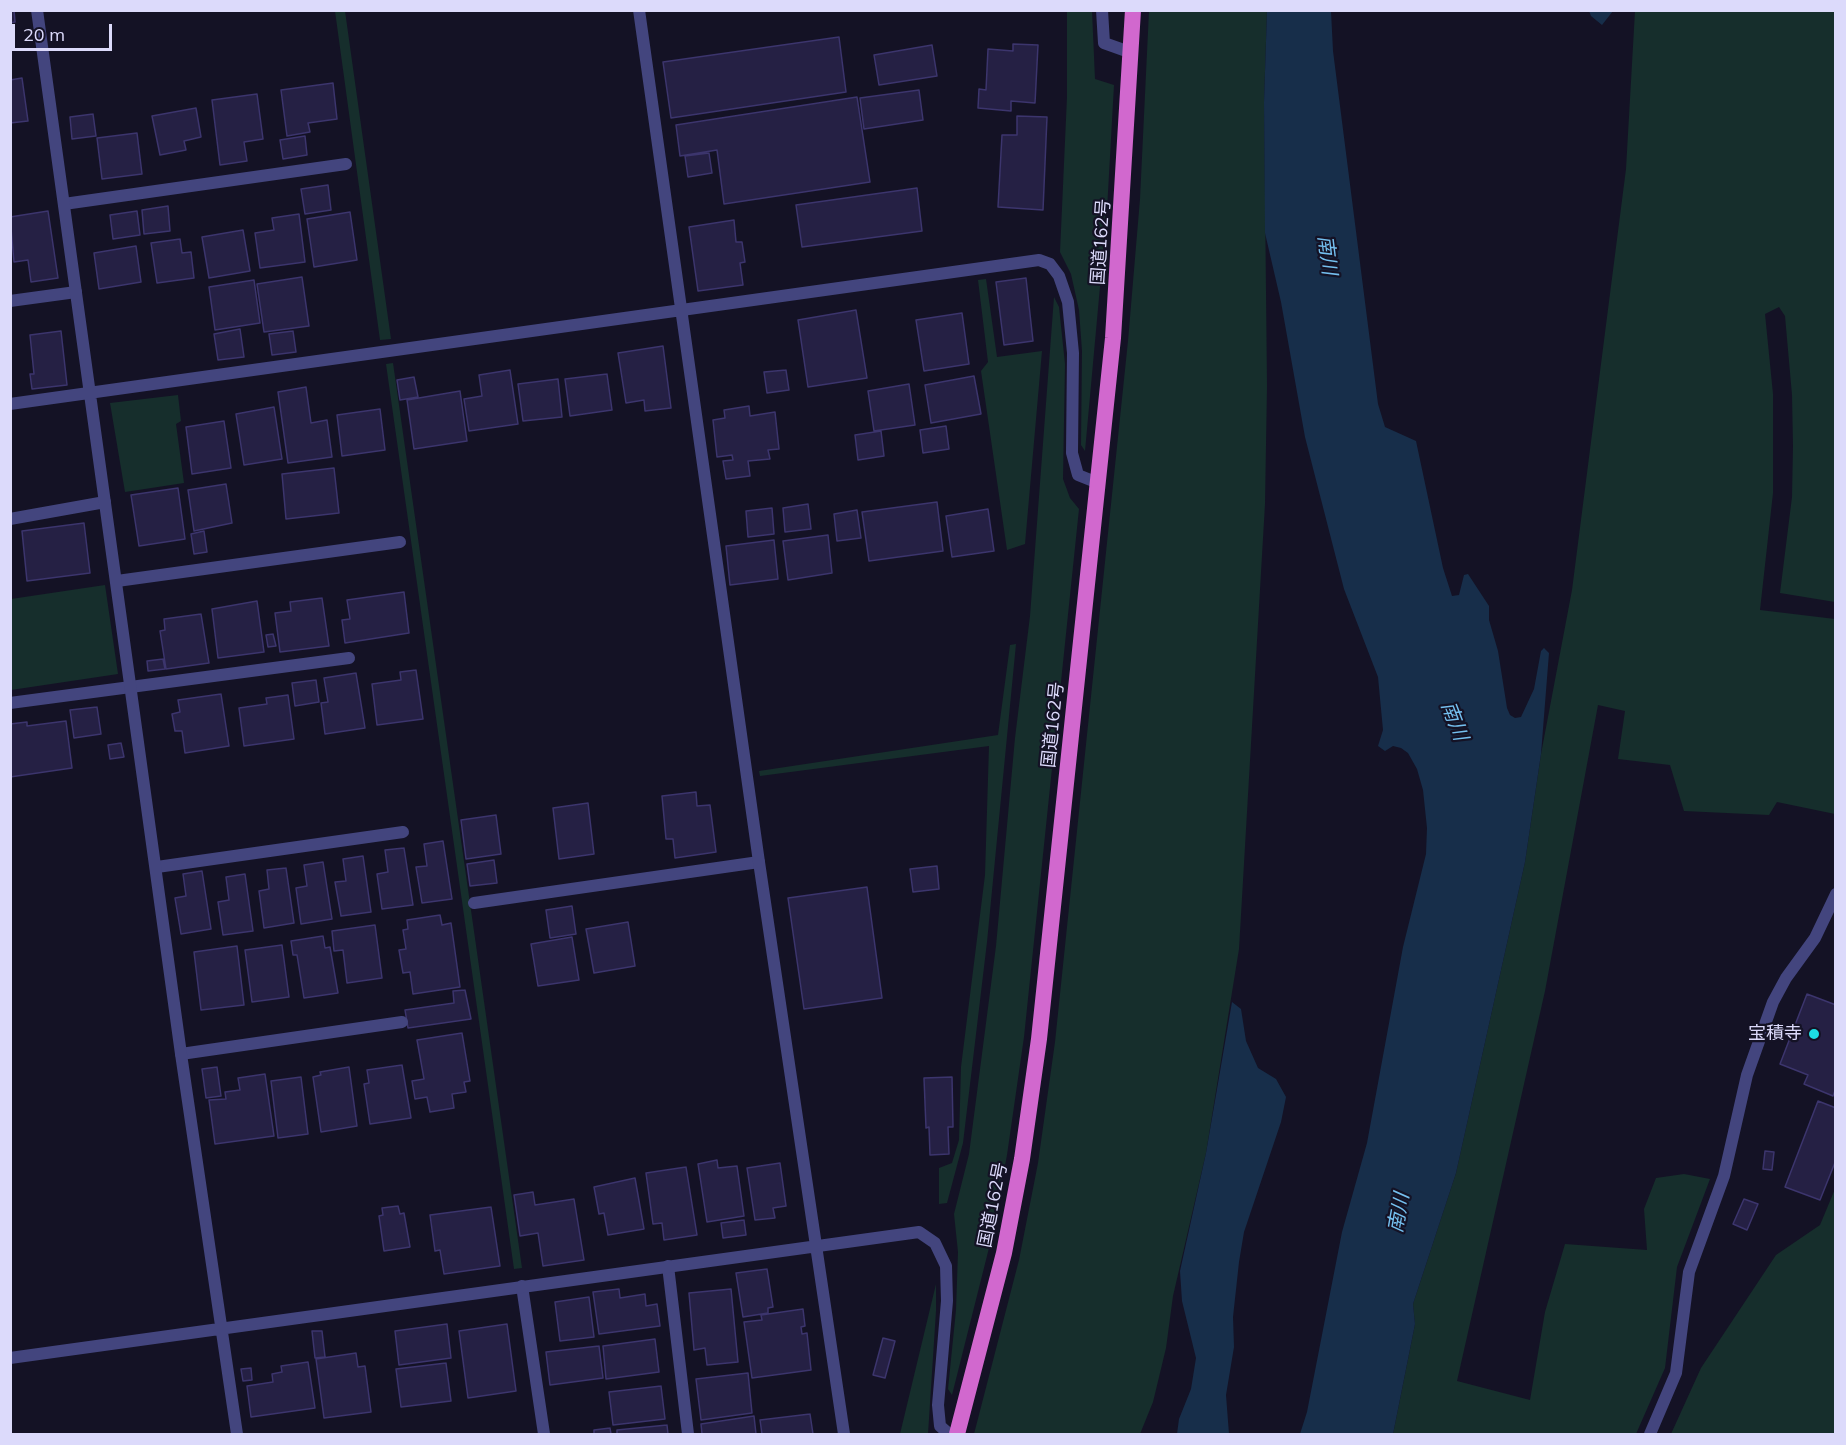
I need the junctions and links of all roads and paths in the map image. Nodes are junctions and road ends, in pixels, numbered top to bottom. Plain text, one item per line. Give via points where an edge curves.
1 (36, 10) edge
2 (639, 10) edge
3 (1102, 10) edge
4 (1133, 10) edge
5 (1132, 53) junction
6 (346, 164) dead end
7 (64, 204) junction
8 (76, 292) junction
9 (10, 301) edge
10 (680, 311) junction
11 (90, 394) junction
12 (10, 404) edge
13 (1098, 483) junction
14 (105, 502) junction
15 (10, 519) edge
16 (400, 542) dead end
17 (117, 581) junction
18 (349, 658) dead end
19 (131, 685) junction
20 (10, 703) edge
21 (403, 832) dead end
22 (759, 862) junction
23 (157, 867) junction
24 (1836, 894) edge
25 (474, 903) dead end
26 (402, 1022) dead end
27 (181, 1054) junction
28 (815, 1246) junction
29 (668, 1266) junction
30 (522, 1286) junction
31 (222, 1329) junction
32 (10, 1358) edge
33 (237, 1434) edge
34 (544, 1434) edge
35 (688, 1434) edge
36 (844, 1434) edge
37 (949, 1434) edge
38 (957, 1434) edge
39 (1650, 1434) edge

1 - 7 street
2 - 10 street
3 - 5 street via 1104,43
4 - 5 highway, 国道162号
5 - 13 highway, 国道162号 via 1113,338
6 - 7 street
7 - 8 street
8 - 9 street
8 - 11 street
10 - 11 street
10 - 13 street via 1038,260 1050,264 1068,302 1073,353 1072,453 1078,475
10 - 22 street
11 - 12 street
11 - 14 street
13 - 38 highway, 国道162号 via 1040,1039 1024,1148 1004,1253
14 - 15 street
14 - 17 street
16 - 17 street
17 - 19 street
18 - 19 street
19 - 20 street
19 - 23 street
21 - 23 street
22 - 25 street
22 - 28 street
23 - 27 street
24 - 39 street via 1815,938 1785,978 1773,1002 1747,1075 1724,1176 1689,1272 1676,1373
26 - 27 street
27 - 31 street
28 - 29 street
28 - 36 street
28 - 37 street via 919,1232 935,1243 946,1266 947,1301 938,1405 940,1426
29 - 30 street
29 - 35 street
30 - 31 street
30 - 34 street
31 - 32 street
31 - 33 street

